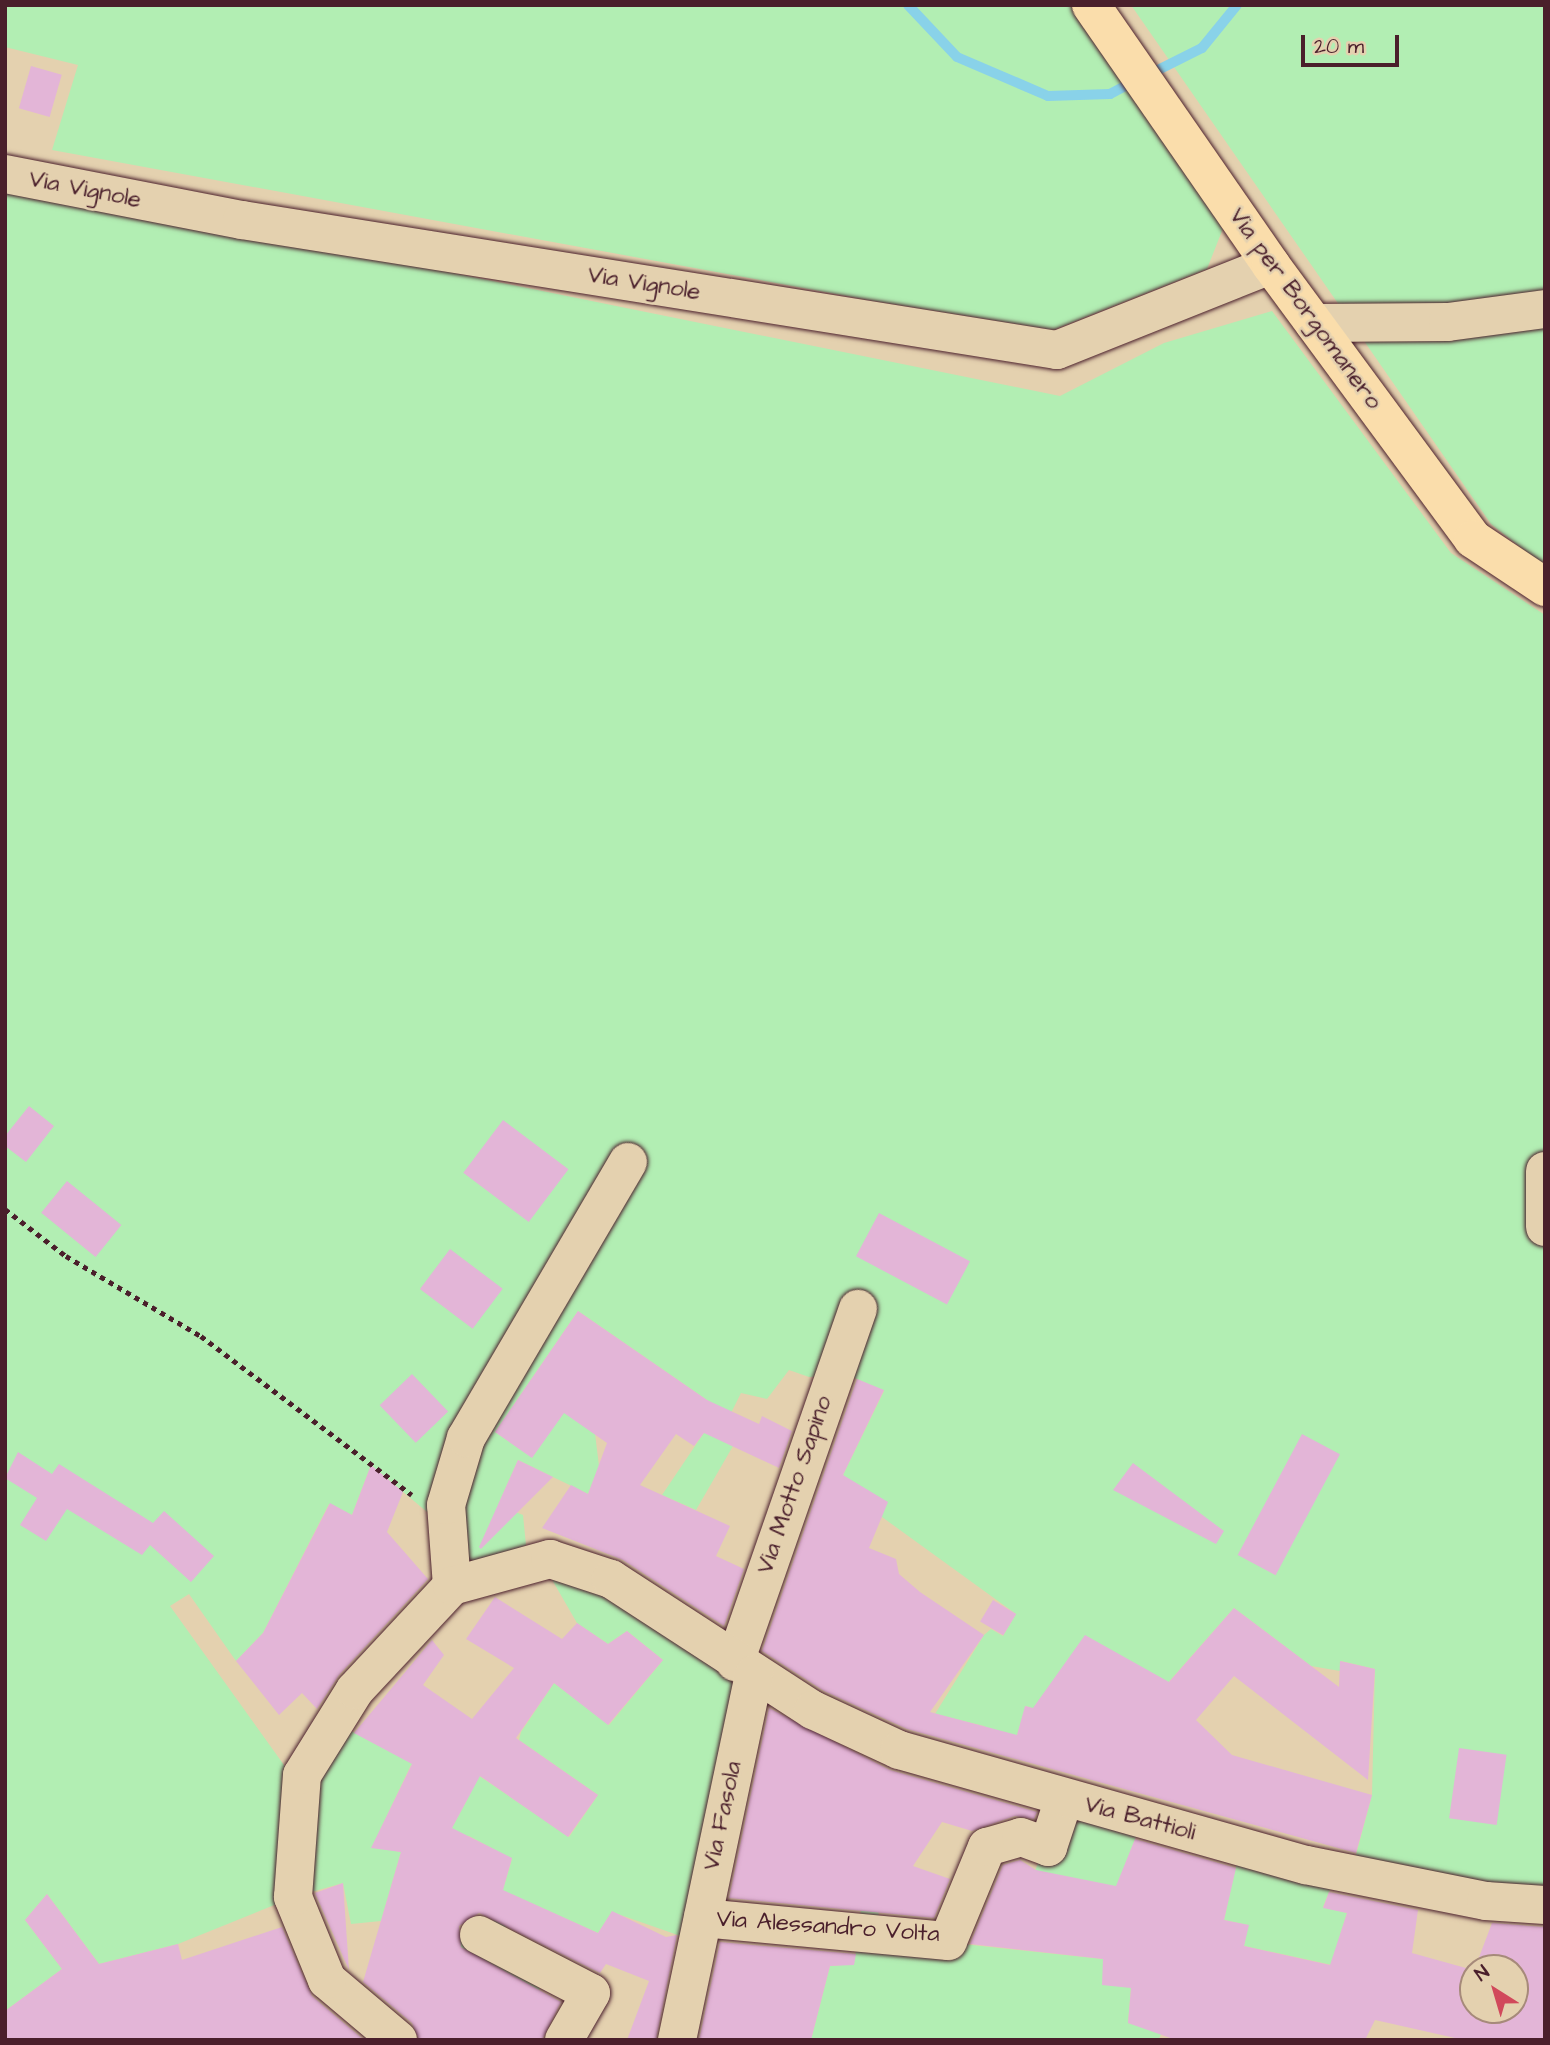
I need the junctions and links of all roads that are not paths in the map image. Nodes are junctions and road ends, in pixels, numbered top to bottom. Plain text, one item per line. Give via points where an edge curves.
1 (1091, 5) edge
2 (5, 174) edge
3 (1270, 265) junction
4 (1545, 309) edge
5 (1314, 323) junction
6 (1545, 587) edge
7 (628, 1162) dead end
8 (1545, 1171) edge
9 (1545, 1227) edge
10 (858, 1309) dead end
11 (452, 1586) junction
12 (744, 1668) junction
13 (1064, 1799) junction
14 (1545, 1905) edge
15 (702, 1918) junction
16 (478, 1935) dead end
17 (398, 2040) edge
18 (564, 2040) edge
19 (677, 2040) edge

1 - 3 main road, Via per Borgomanero
2 - 3 street, Via Vignole via 242,220 1057,350
3 - 5 main road, Via per Borgomanero
4 - 5 street via 1448,322
5 - 6 main road, Via per Borgomanero via 1474,539
7 - 11 street via 466,1438 446,1505
8 - 9 street
10 - 12 street, Via Motto Sapino
11 - 12 street, Via Battioli via 551,1559 611,1579
11 - 17 street via 355,1690 302,1774 293,1897 327,1980
12 - 13 street, Via Battioli via 899,1750
12 - 15 street, Via Fasola
13 - 14 street, Via Battioli via 1306,1865 1486,1901
13 - 15 street, Via Alessandro Volta via 1048,1847 1021,1837 987,1847 948,1941
15 - 19 street, Via Fasola
16 - 18 street via 591,1993

